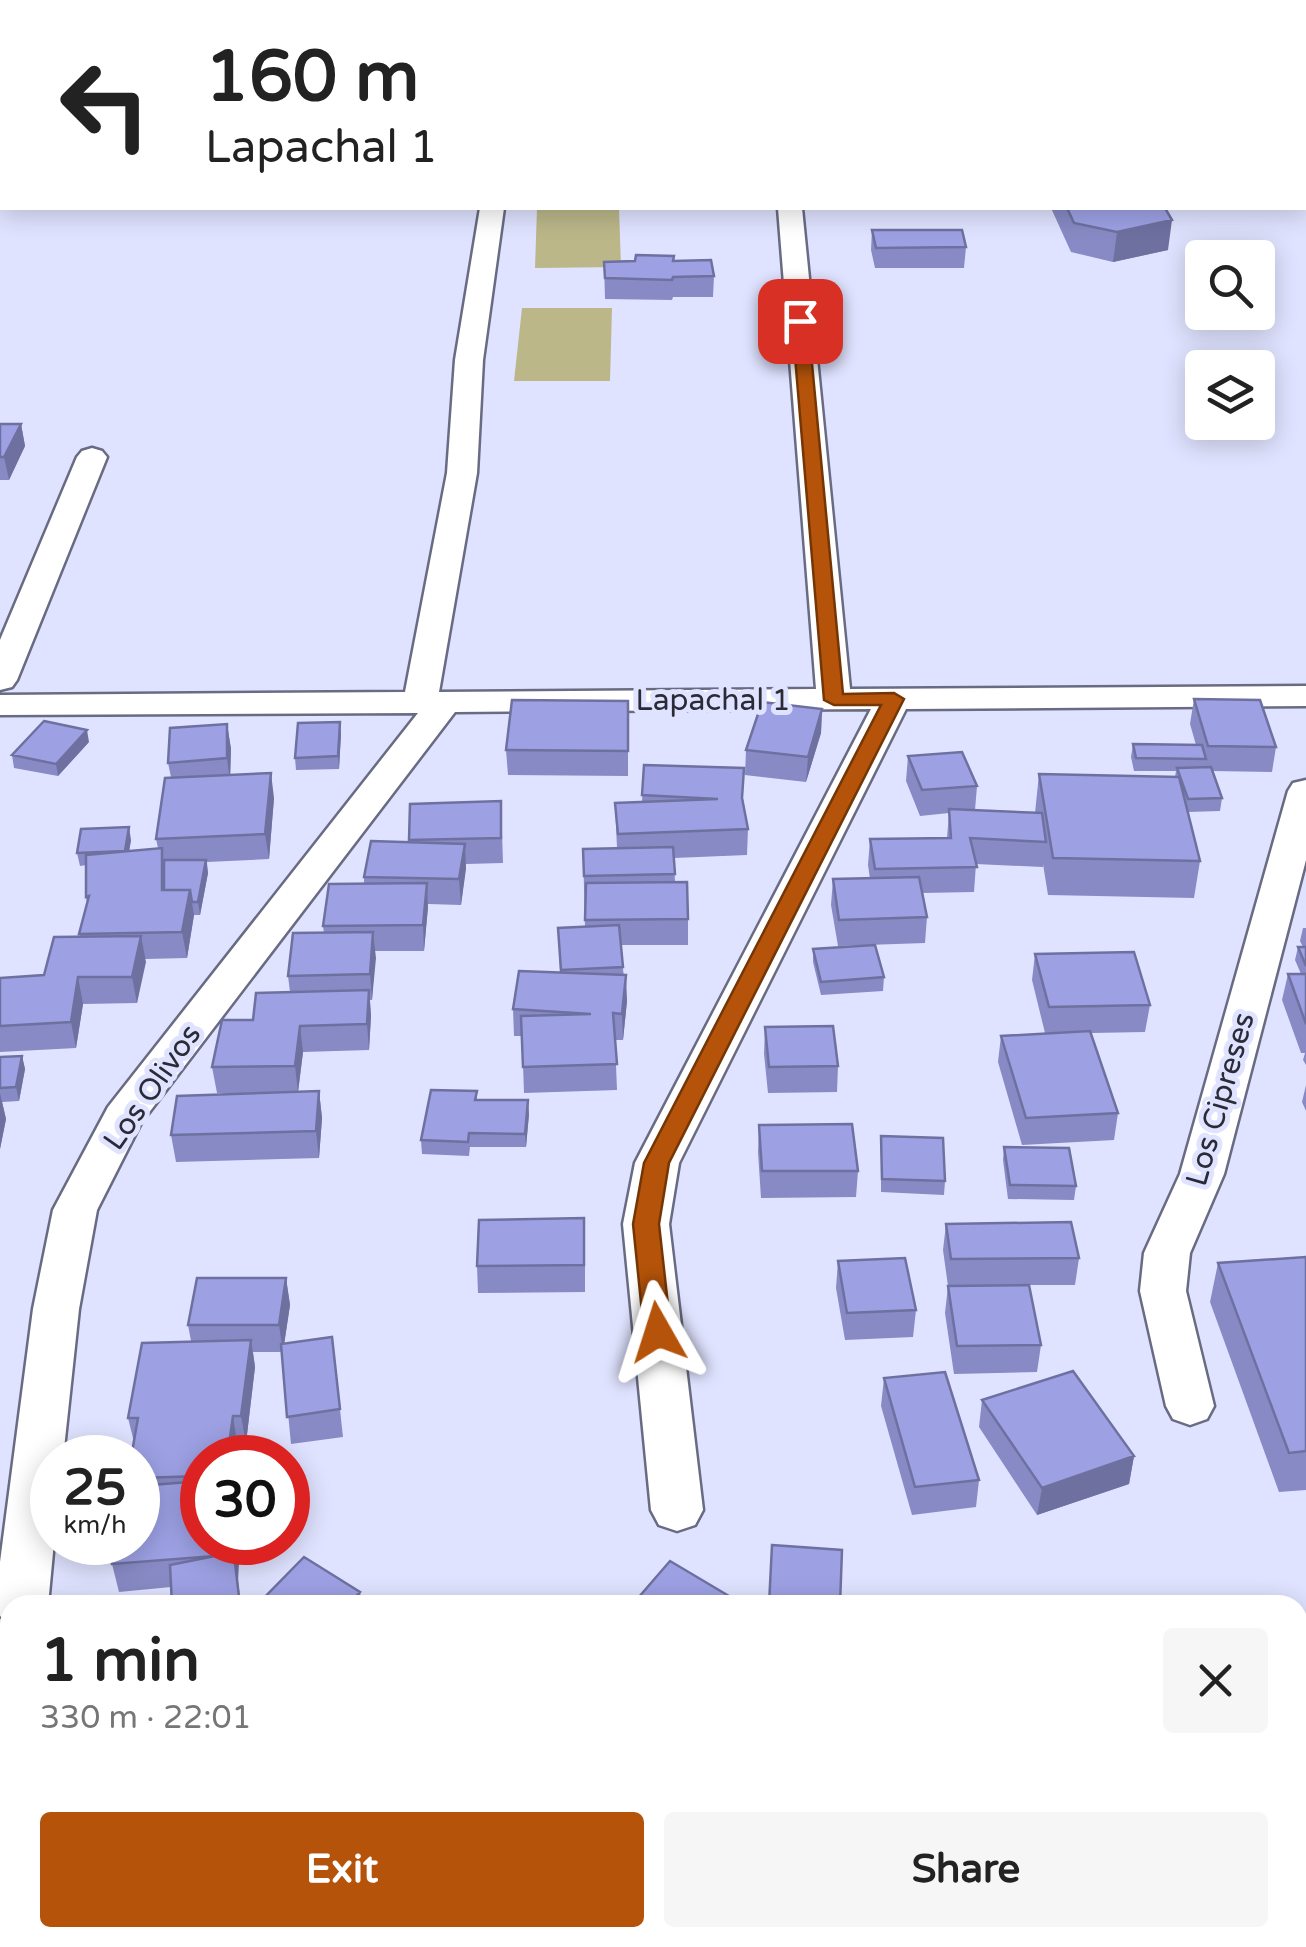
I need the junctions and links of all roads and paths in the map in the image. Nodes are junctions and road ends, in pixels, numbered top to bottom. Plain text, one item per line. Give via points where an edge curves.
1 (492, 210) edge
2 (790, 210) edge
3 (92, 457) dead end
4 (1306, 696) edge
5 (894, 699) junction
6 (834, 700) junction
7 (433, 702) junction
8 (5, 704) edge
9 (1306, 790) edge
10 (1190, 1406) dead end
11 (677, 1510) dead end
12 (22, 1595) edge

1 - 7 street via 468,360 462,473
2 - 6 street
3 - 8 street
4 - 5 street, Lapachal 1
5 - 6 street, Lapachal 1
5 - 11 street via 657,1163 646,1224
6 - 7 street, Lapachal 1
7 - 8 street, Lapachal 1
7 - 12 street, Los Olivos via 123,1117 75,1210 56,1309
9 - 10 street, Los Cipreses via 1202,1174 1166,1254 1166,1306

